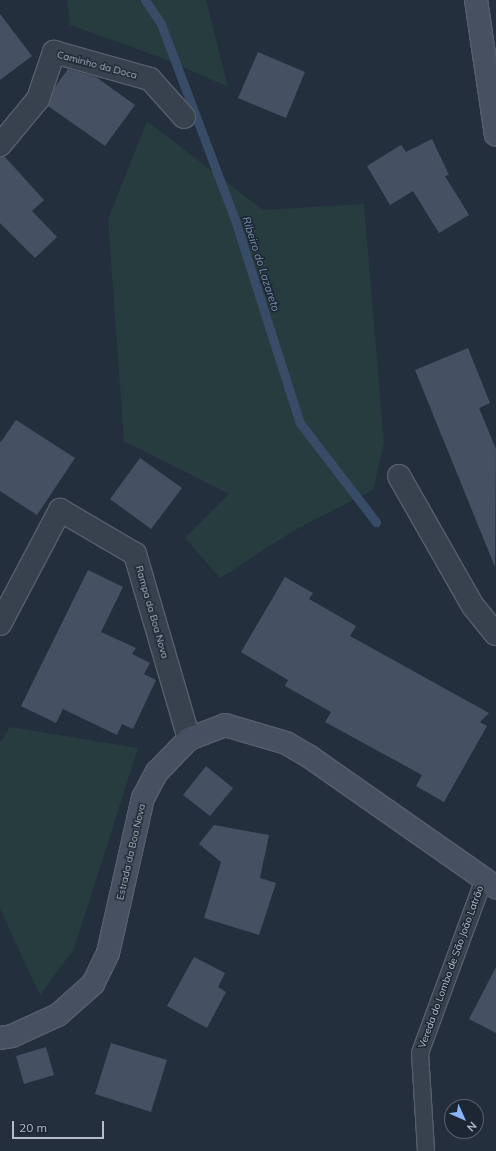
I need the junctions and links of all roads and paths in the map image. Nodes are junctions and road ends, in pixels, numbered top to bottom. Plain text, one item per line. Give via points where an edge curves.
1 (476, 0) edge
2 (184, 117) dead end
3 (496, 135) edge
4 (0, 145) edge
5 (399, 476) dead end
6 (0, 624) edge
7 (496, 634) edge
8 (189, 739) junction
9 (490, 883) edge
10 (0, 1038) edge
11 (426, 1151) edge

1 - 3 main road
2 - 4 street, Caminho da Doca via 150,79 54,52 38,99
5 - 7 street via 473,606
6 - 8 street, Rampa da Boa Nova via 60,510 135,554
8 - 9 main road, Estrada da Boa Nova via 225,725 286,743 310,757
8 - 10 main road, Estrada da Boa Nova via 157,772 143,798 108,953 93,984 58,1015 12,1036
9 - 11 lane, Vereda do Lombo de São João Latrão via 420,1053

